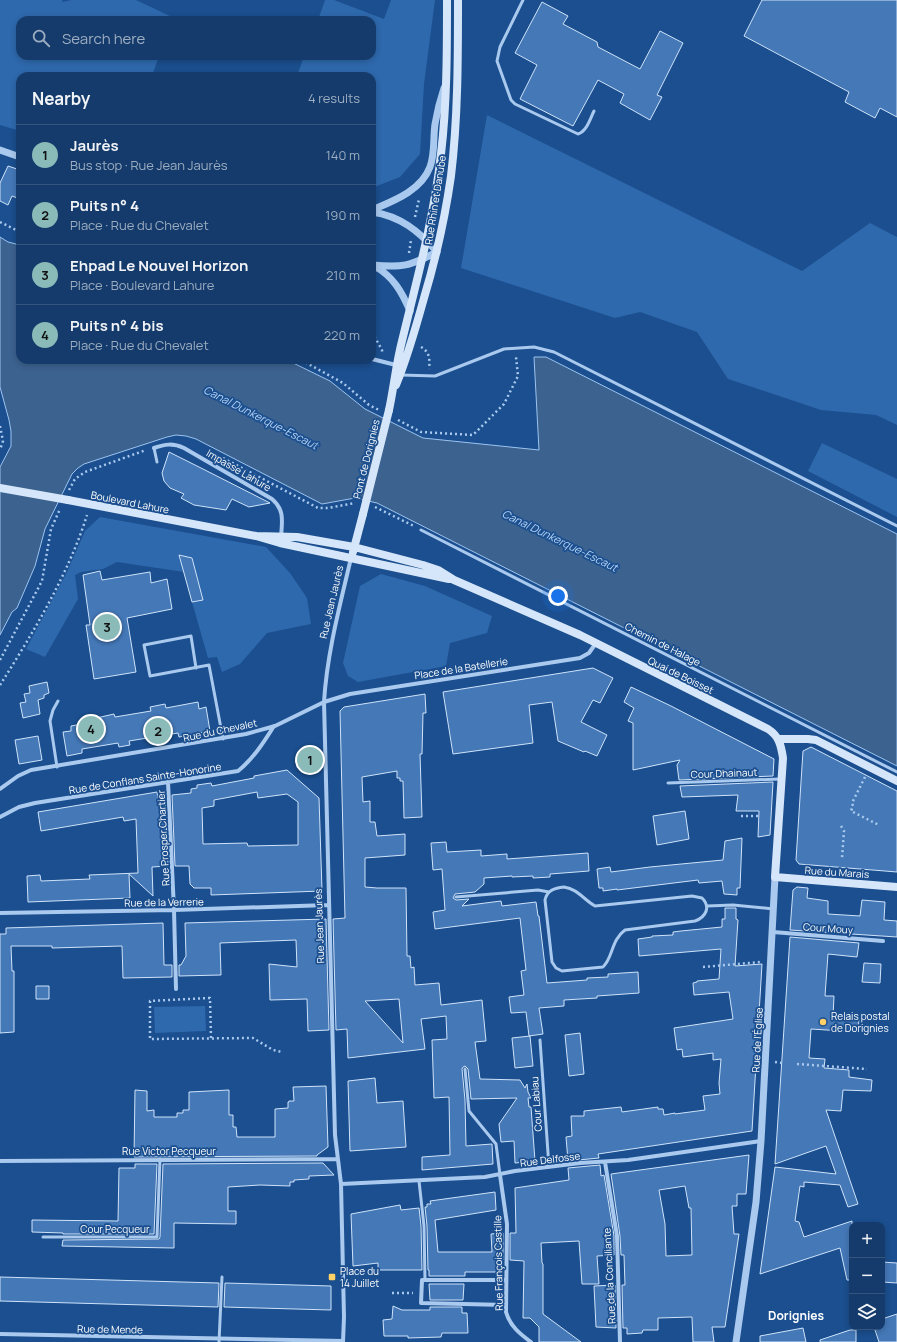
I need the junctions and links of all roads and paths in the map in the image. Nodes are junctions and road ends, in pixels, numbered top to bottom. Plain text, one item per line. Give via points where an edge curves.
1 (447, 0) edge
2 (458, 0) edge
3 (523, 0) edge
4 (446, 83) junction
5 (594, 111) dead end
6 (0, 150) edge
7 (16, 156) edge
8 (376, 209) edge
9 (376, 212) edge
10 (0, 222) edge
11 (16, 230) edge
12 (427, 240) junction
13 (437, 252) junction
14 (423, 259) junction
15 (376, 265) edge
16 (376, 268) edge
17 (410, 311) junction
18 (376, 339) edge
19 (411, 344) junction
20 (515, 348) junction
21 (376, 360) edge
22 (381, 361) junction
23 (308, 364) edge
24 (396, 365) junction
25 (398, 374) junction
26 (428, 377) junction
27 (385, 411) junction
28 (395, 419) dead end
29 (0, 426) edge
30 (154, 448) junction
31 (0, 450) edge
32 (205, 459) junction
33 (157, 462) dead end
34 (0, 488) edge
35 (66, 500) junction
36 (90, 504) junction
37 (312, 505) dead end
38 (363, 514) joint
39 (897, 526) edge
40 (421, 530) dead end
41 (281, 540) junction
42 (354, 547) junction
43 (351, 558) junction
44 (454, 580) junction
45 (596, 643) junction
46 (0, 660) edge
47 (196, 668) junction
48 (0, 685) edge
49 (58, 700) dead end
50 (324, 702) junction
51 (275, 726) junction
52 (223, 739) junction
53 (778, 739) junction
54 (57, 767) junction
55 (870, 767) junction
56 (897, 772) edge
57 (782, 778) junction
58 (897, 781) edge
59 (168, 782) junction
60 (668, 783) dead end
61 (0, 789) edge
62 (741, 816) dead end
63 (758, 816) dead end
64 (0, 817) edge
65 (879, 825) dead end
66 (841, 826) dead end
67 (842, 858) dead end
68 (775, 877) junction
69 (897, 887) edge
70 (549, 892) junction
71 (456, 897) dead end
72 (328, 905) junction
73 (707, 906) junction
74 (774, 909) junction
75 (174, 910) junction
76 (0, 913) edge
77 (773, 932) junction
78 (883, 941) dead end
79 (771, 962) junction
80 (703, 967) dead end
81 (176, 990) dead end
82 (211, 1038) junction
83 (540, 1040) dead end
84 (282, 1052) dead end
85 (797, 1064) dead end
86 (465, 1069) dead end
87 (867, 1069) dead end
88 (761, 1141) junction
89 (160, 1159) junction
90 (338, 1159) junction
91 (0, 1161) edge
92 (605, 1162) junction
93 (549, 1167) junction
94 (500, 1174) junction
95 (419, 1181) junction
96 (341, 1184) junction
97 (43, 1237) dead end
98 (222, 1277) dead end
99 (425, 1280) junction
100 (506, 1280) junction
101 (421, 1293) junction
102 (392, 1294) dead end
103 (506, 1305) junction
104 (0, 1334) edge
105 (219, 1341) edge
106 (343, 1342) edge
107 (531, 1342) edge
108 (620, 1342) edge
109 (736, 1342) edge

1 - 4 main road, Rue Rhin et Danube
2 - 13 main road, Rue Rhin et Danube via 458,93 453,153 448,198
3 - 5 lane via 500,47 497,61 511,100 578,134 585,130
4 - 8 street via 437,116 428,173 417,186
4 - 12 main road, Rue Rhin et Danube via 441,156
6 - 7 street
9 - 12 street via 400,220
10 - 11 path
12 - 13 street
12 - 14 main road, Rue Rhin et Danube
13 - 14 street
13 - 19 main road, Rue Rhin et Danube
14 - 15 street via 403,266
14 - 17 main road, Rue Rhin et Danube
16 - 17 street via 398,286
17 - 24 main road, Rue Rhin et Danube
18 - 22 path via 382,350
19 - 25 main road, Rue Rhin et Danube
19 - 26 path via 420,346 429,356
20 - 26 lane via 504,349 446,373
20 - 28 path via 518,376 504,404 473,435 421,432
20 - 39 lane via 534,347 554,352
21 - 22 street
22 - 24 street
23 - 27 path via 342,383 369,405
24 - 25 main road, Rue Rhin et Danube
25 - 26 lane
25 - 27 main road, Rue Rhin et Danube
27 - 38 main road, Pont de Dorignies, bridge
29 - 31 path via 3,441
30 - 32 street, Impasse Lahure via 166,444 177,445
30 - 33 lane
30 - 35 path via 85,472 75,479
32 - 37 path via 223,458
32 - 41 street, Impasse Lahure via 277,503 282,513
34 - 35 main road, Boulevard Lahure, bridge
35 - 36 main road, Boulevard Lahure
35 - 46 path via 50,529 42,581
36 - 41 main road, Boulevard Lahure
36 - 48 path via 83,529 66,569 23,649
38 - 42 main road, Rue Jean Jaurès
40 - 56 lane, Chemin de Halage
41 - 42 main road, Boulevard Lahure via 297,536
41 - 43 main road, Boulevard Lahure
42 - 43 main road, Rue Jean Jaurès
42 - 44 main road, Quai de Boisset via 423,565 438,570
43 - 44 main road, Quai de Boisset
43 - 50 street, Rue Jean Jaurès via 328,660
44 - 45 main road, Quai de Boisset
45 - 50 street, Place de la Batellerie via 589,653 580,658 360,692
45 - 53 main road, Quai de Boisset via 768,729
47 - 47 lane via 150,676 144,645 191,636
47 - 52 lane via 209,665
49 - 54 lane via 50,721
50 - 51 street, Rue du Chevalet
50 - 72 street, Rue Jean Jaurès
51 - 52 street, Rue du Chevalet
51 - 59 street, Rue de Conflans Sainte-Honorine via 246,765 238,771
52 - 54 street, Rue du Chevalet
53 - 55 main road via 816,740
53 - 57 main road, Rue de l'Église via 783,758
54 - 61 street, Rue du Chevalet via 31,770
55 - 58 main road
55 - 65 path via 852,803 851,811
57 - 60 lane, Cour Dhainaut
57 - 68 main road, Rue de l'Église
59 - 64 street, Rue de Conflans Sainte-Honorine via 35,803
59 - 75 street, Rue Prosper Chartier
62 - 63 path
66 - 67 path via 844,831
68 - 69 main road, Rue du Marais
68 - 74 street, Rue de l'Église
70 - 71 lane via 538,890
70 - 73 lane via 571,888 595,906 692,896 702,898
70 - 73 lane via 545,900 552,962 562,971 603,967 616,940 625,930 695,921 705,915
72 - 75 street, Rue de la Verrerie
72 - 90 street, Rue Jean Jaurès via 335,1135
73 - 74 lane via 733,905
74 - 77 street, Rue de l'Église
75 - 76 street, Rue de la Verrerie
75 - 81 street, Rue Prosper Chartier
77 - 78 street, Cour Mouy
77 - 79 street, Rue de l'Église
79 - 80 path
79 - 88 street, Rue de l'Église
82 - 82 path via 150,1039 150,1001 210,998
82 - 84 path via 253,1038 273,1050
83 - 93 lane, Cour Labiau
85 - 87 path
86 - 94 lane via 469,1111 496,1144
88 - 92 street, Rue Delfosse
88 - 109 street, Rue de l'Église via 755,1216
89 - 90 street, Rue Victor Pecqueur
89 - 91 street, Rue Victor Pecqueur
89 - 97 lane, Cour Pecqueur via 157,1238
90 - 96 street, Rue Jean Jaurès
92 - 93 street, Rue Delfosse
92 - 108 street, Rue de la Conciliante via 617,1236
93 - 94 street, Rue Delfosse
94 - 95 street, Rue Delfosse
94 - 100 street, Rue François Castille via 507,1224
95 - 96 street, Rue Delfosse
95 - 99 lane via 424,1226
96 - 106 street, Rue Jean Jaurès
98 - 105 lane
99 - 100 street
99 - 101 street via 422,1280
100 - 103 street, Rue François Castille
101 - 102 path
101 - 103 street via 421,1303
103 - 107 street, Rue François Castille via 510,1322
104 - 105 street, Rue de Mende
105 - 106 street, Rue de Mende

